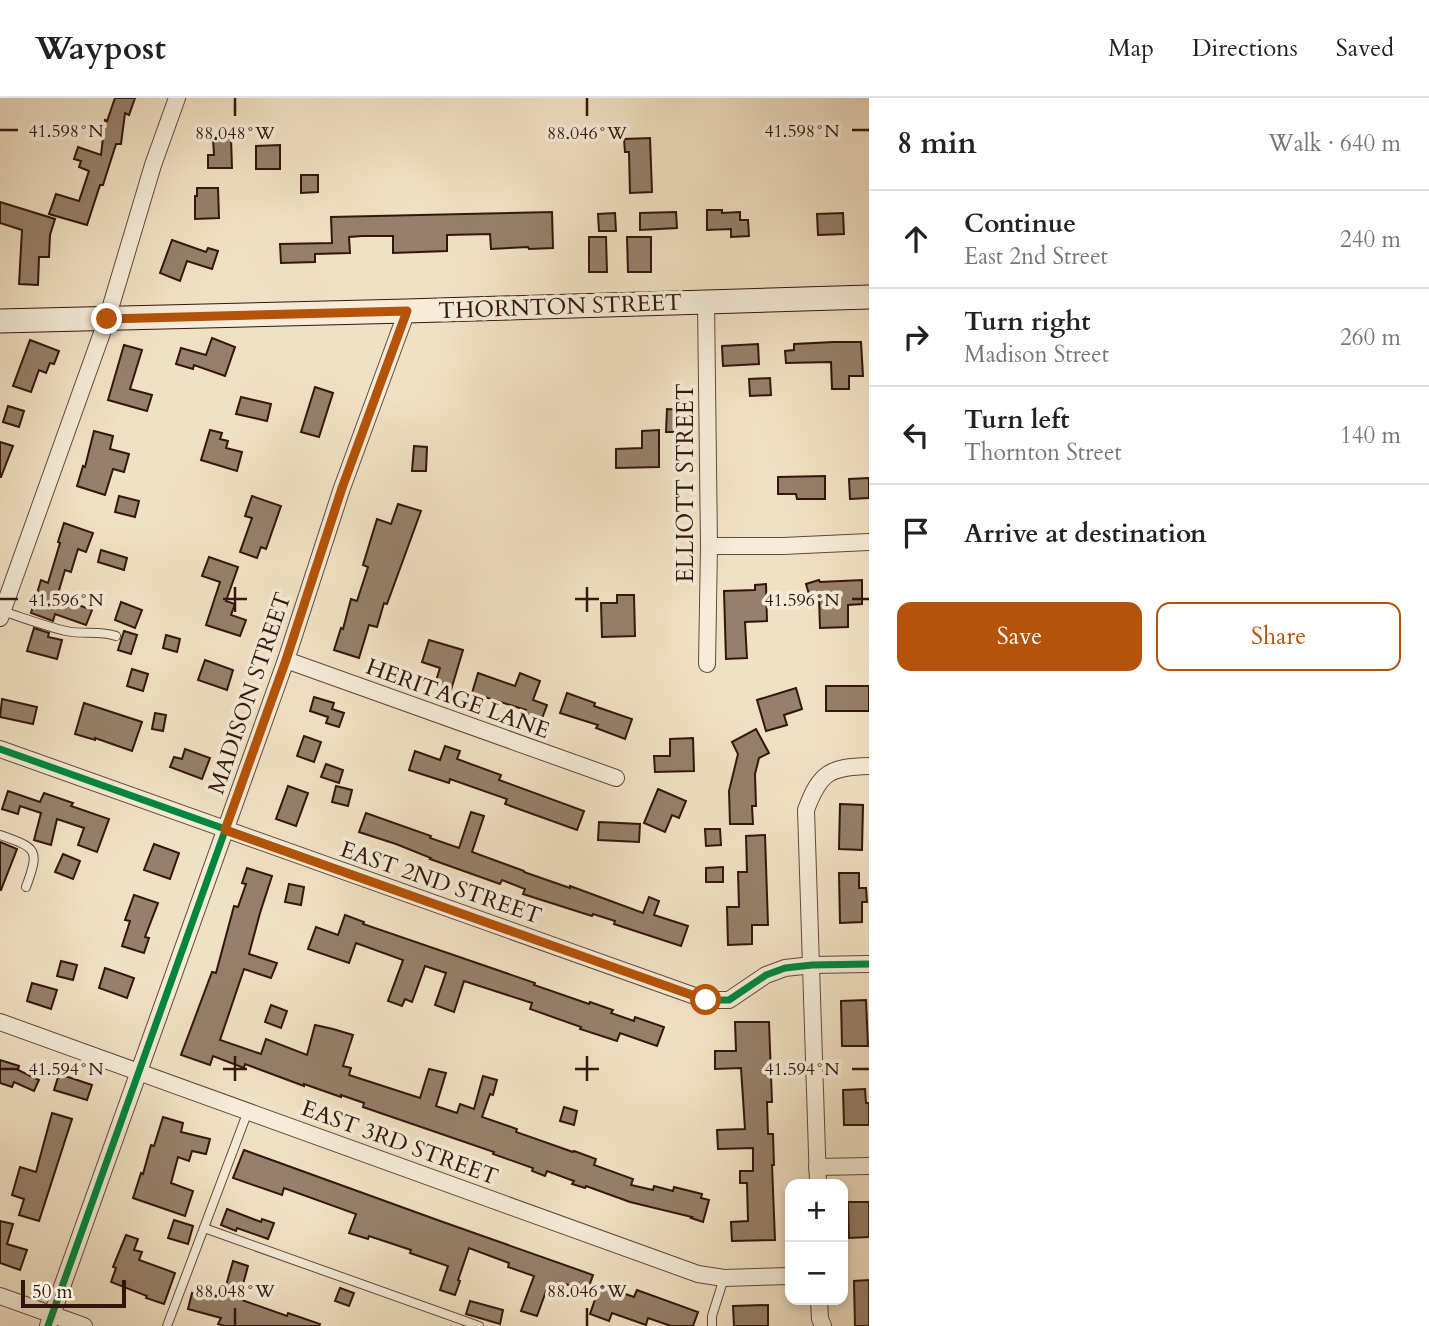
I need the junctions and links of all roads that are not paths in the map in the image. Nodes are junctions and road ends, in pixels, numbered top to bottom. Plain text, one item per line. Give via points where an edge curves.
1 (177, 98) edge
2 (869, 297) edge
3 (706, 302) junction
4 (407, 311) junction
5 (107, 319) junction
6 (0, 321) edge
7 (869, 542) edge
8 (709, 545) junction
9 (1, 615) edge
10 (116, 636) dead end
11 (286, 660) junction
12 (707, 664) dead end
13 (0, 748) edge
14 (869, 766) edge
15 (616, 778) dead end
16 (225, 830) junction
17 (0, 835) edge
18 (26, 887) dead end
19 (869, 964) edge
20 (812, 965) junction
21 (0, 1023) edge
22 (138, 1072) junction
23 (248, 1111) junction
24 (869, 1166) edge
25 (817, 1167) junction
26 (818, 1179) edge
27 (204, 1227) junction
28 (785, 1276) edge
29 (724, 1278) junction
30 (0, 1296) edge
31 (819, 1305) edge
32 (50, 1321) edge
33 (84, 1326) edge
34 (167, 1326) edge
35 (480, 1326) edge
36 (712, 1326) edge
37 (823, 1326) edge

1 - 5 street
2 - 3 street, THORNTON STREET
3 - 4 street, THORNTON STREET
3 - 8 street, ELLIOTT STREET
4 - 5 street, THORNTON STREET
4 - 11 street, MADISON STREET
5 - 6 street, THORNTON STREET
5 - 9 street
7 - 8 street
8 - 12 street, ELLIOTT STREET
9 - 10 lane via 68,632
11 - 15 street, HERITAGE LANE
11 - 16 street, MADISON STREET
13 - 16 street, EAST 2ND STREET
14 - 20 street via 843,767 823,776 806,810
16 - 20 street, EAST 2ND STREET via 706,1000 729,1000 766,975
16 - 22 street, MADISON STREET
17 - 18 lane via 32,850 35,859
19 - 20 street, EAST 2ND STREET
20 - 25 street
21 - 22 street, EAST 3RD STREET
22 - 23 street, EAST 3RD STREET
22 - 32 street, MADISON STREET
23 - 27 lane
23 - 29 street, EAST 3RD STREET via 698,1274
24 - 25 street
25 - 26 street
27 - 34 lane
27 - 35 lane
28 - 29 street, EAST 3RD STREET
29 - 36 lane
30 - 32 street
31 - 37 street
32 - 33 street

